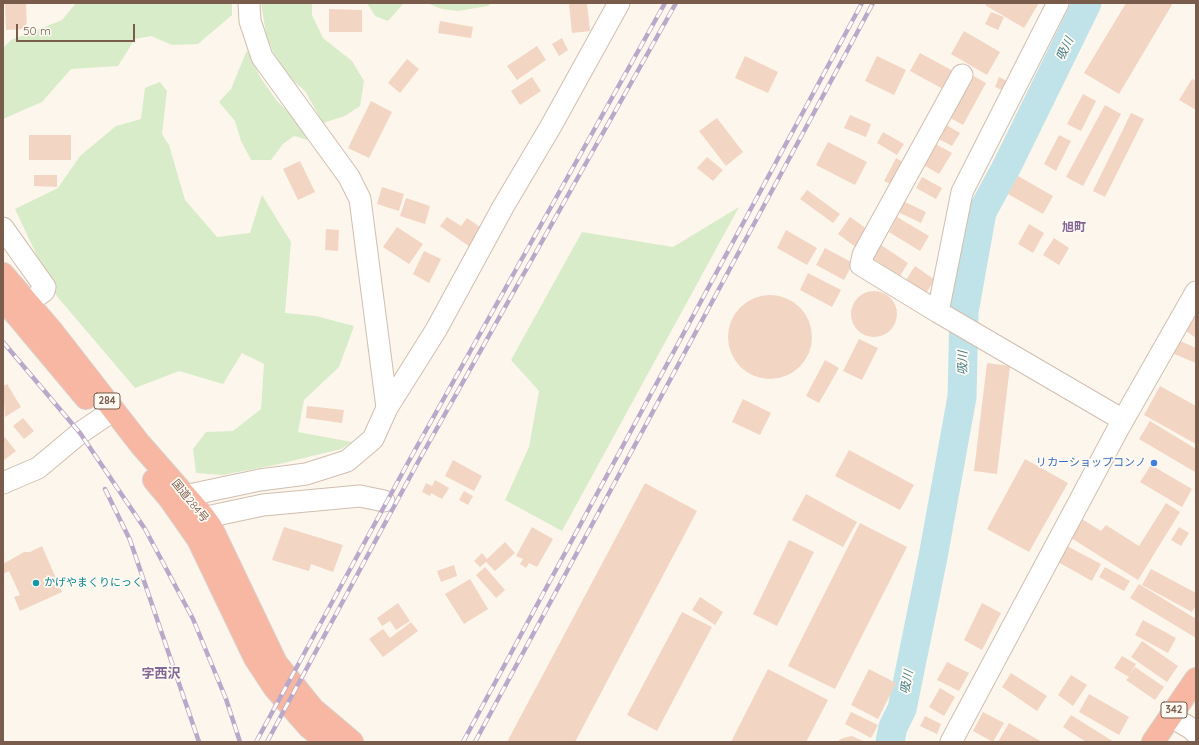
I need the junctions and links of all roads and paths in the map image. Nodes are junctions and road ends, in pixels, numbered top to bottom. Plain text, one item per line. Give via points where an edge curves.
1 (249, 3) edge
2 (619, 3) edge
3 (1058, 3) edge
4 (962, 75) dead end
5 (3, 228) edge
6 (3, 274) edge
7 (1196, 292) edge
8 (15, 305) edge
9 (944, 315) junction
10 (387, 408) junction
11 (108, 414) junction
12 (1123, 420) junction
13 (3, 483) edge
14 (179, 497) junction
15 (384, 501) dead end
16 (195, 519) junction
17 (1196, 679) edge
18 (1170, 716) junction
19 (1196, 733) edge
20 (327, 742) edge
21 (352, 742) edge
22 (950, 742) edge
23 (1153, 742) edge

1 - 10 street via 250,21 262,57 349,177 360,199
2 - 10 street via 436,330
3 - 9 street via 962,192
4 - 9 street via 863,255 861,264
5 - 8 street via 45,287 44,291
6 - 8 highway, 国道284号 / 284
7 - 12 street
8 - 11 highway, 国道284号 / 284
9 - 12 street
10 - 14 street via 373,439 347,461 306,474 253,481
11 - 13 street via 80,433 38,468
11 - 14 highway, 国道284号 / 284 via 140,444
12 - 22 street
14 - 16 highway, 国道284号 / 284
15 - 16 street via 360,496 263,505
16 - 20 highway, 国道284号 / 284 via 198,539 255,658 274,686 309,727
16 - 21 highway, 国道284号 / 284 via 211,528 276,663 313,708
17 - 18 highway, 342
18 - 19 street
18 - 23 highway, 342

